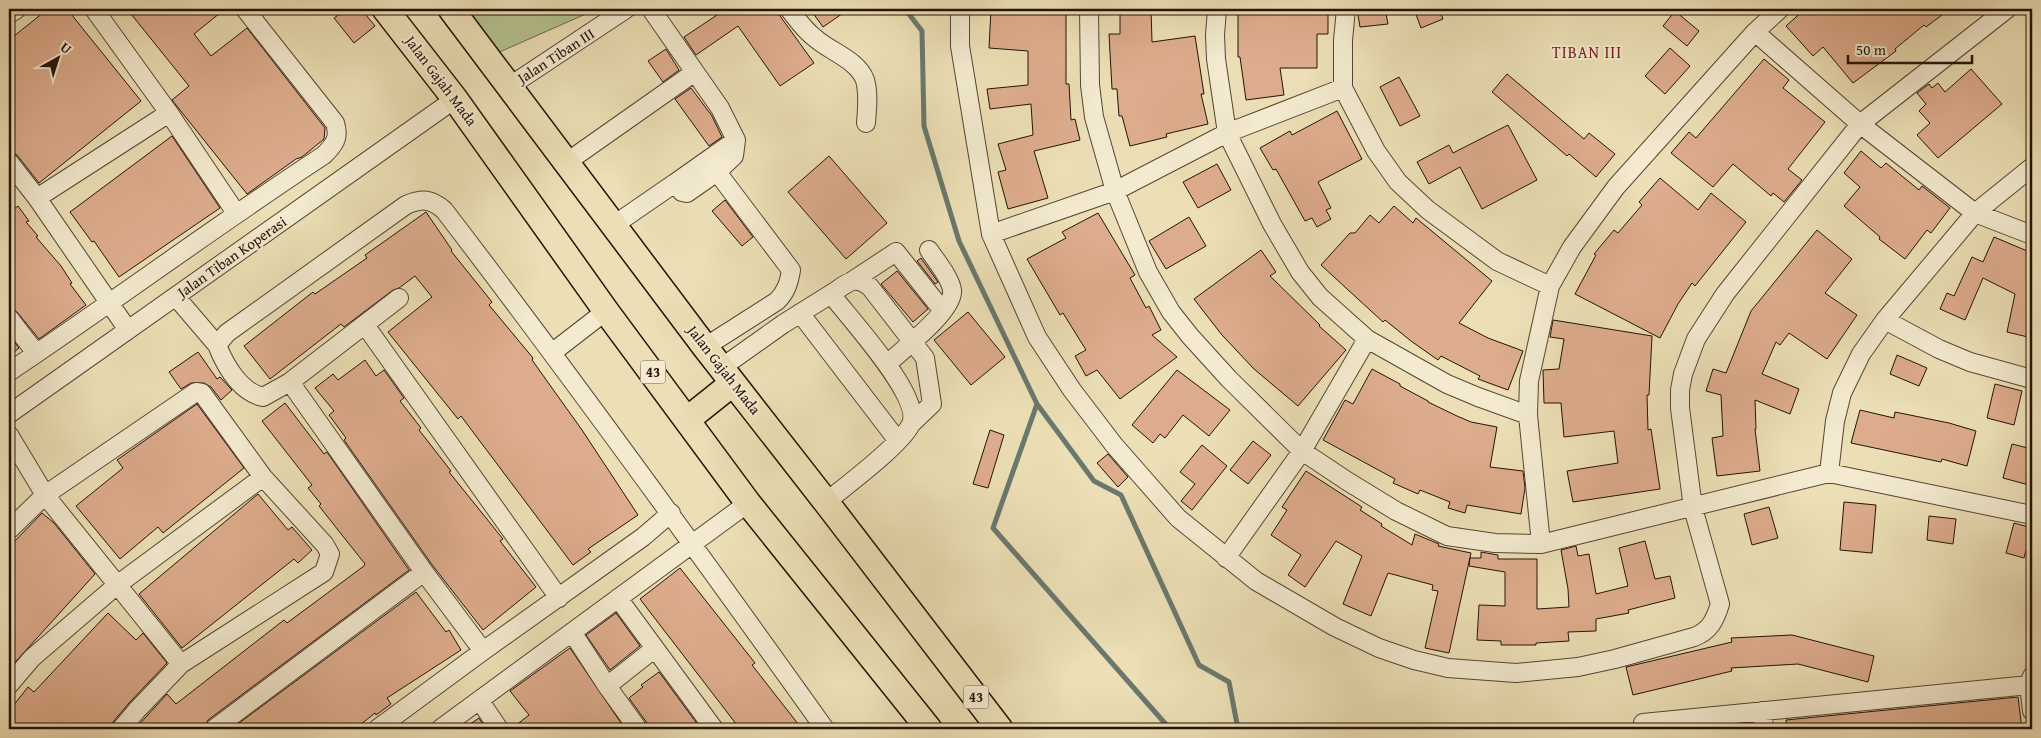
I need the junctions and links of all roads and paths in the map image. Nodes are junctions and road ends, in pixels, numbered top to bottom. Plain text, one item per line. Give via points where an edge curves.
1 (17, 9) edge
2 (94, 9) edge
3 (245, 9) edge
4 (386, 9) edge
5 (451, 9) edge
6 (651, 9) edge
7 (789, 9) edge
8 (960, 9) edge
9 (1089, 9) edge
10 (1217, 9) edge
11 (1346, 9) edge
12 (1780, 9) edge
13 (2007, 9) edge
14 (619, 11) edge
15 (9, 14) edge
16 (1755, 32) junction
17 (695, 72) junction
18 (510, 86) junction
19 (1343, 88) junction
20 (456, 99) junction
21 (169, 113) junction
22 (866, 123) dead end
23 (1860, 124) junction
24 (1227, 133) junction
25 (736, 140) junction
26 (9, 162) edge
27 (567, 162) junction
28 (2032, 167) edge
29 (717, 172) junction
30 (675, 183) junction
31 (1115, 191) junction
32 (38, 198) junction
33 (236, 213) junction
34 (1975, 213) junction
35 (614, 225) junction
36 (991, 234) junction
37 (2032, 235) edge
38 (929, 250) dead end
39 (852, 281) junction
40 (1550, 286) junction
41 (831, 294) junction
42 (176, 297) junction
43 (399, 298) dead end
44 (109, 303) junction
45 (772, 305) junction
46 (606, 311) junction
47 (943, 311) junction
48 (800, 313) junction
49 (9, 318) edge
50 (1884, 320) junction
51 (783, 324) junction
52 (365, 325) junction
53 (128, 330) junction
54 (1367, 339) junction
55 (912, 341) junction
56 (217, 345) junction
57 (705, 348) junction
58 (553, 352) junction
59 (36, 353) junction
60 (887, 364) junction
61 (9, 372) edge
62 (727, 375) junction
63 (2032, 379) edge
64 (290, 382) junction
65 (9, 414) edge
66 (1528, 416) junction
67 (688, 419) junction
68 (911, 424) junction
69 (9, 434) edge
70 (898, 442) junction
71 (1302, 451) junction
72 (1829, 473) junction
73 (263, 477) junction
74 (45, 495) junction
75 (826, 502) junction
76 (748, 503) junction
77 (1693, 508) junction
78 (671, 513) junction
79 (2032, 515) edge
80 (9, 530) edge
81 (693, 544) junction
82 (1541, 544) junction
83 (1226, 558) junction
84 (424, 572) junction
85 (117, 584) junction
86 (559, 598) junction
87 (618, 598) junction
88 (572, 632) junction
89 (654, 649) junction
90 (483, 651) junction
91 (181, 664) junction
92 (2031, 681) edge
93 (9, 685) edge
94 (607, 686) junction
95 (480, 701) junction
96 (1762, 711) junction
97 (2032, 711) edge
98 (1643, 723) dead end
99 (121, 729) edge
100 (214, 729) edge
101 (377, 729) edge
102 (440, 729) edge
103 (499, 729) edge
104 (638, 729) edge
105 (714, 729) edge
106 (825, 729) edge
107 (929, 729) edge
108 (1000, 729) edge
109 (1764, 729) edge

1 - 15 street
2 - 21 street
3 - 33 street via 335,123 338,137 324,156
4 - 20 highway, Jalan Gajah Mada / 43
5 - 18 highway, Jalan Gajah Mada / 43
6 - 17 street
7 - 22 street via 814,38 858,70 867,93
8 - 36 street via 960,46
9 - 31 street via 1090,86 1094,117
10 - 24 street via 1216,58
11 - 19 street
12 - 16 street
13 - 23 street
14 - 18 street, Jalan Tiban III
16 - 23 street
16 - 40 street via 1616,188 1572,248
17 - 25 street via 720,108
17 - 27 street
18 - 27 highway, Jalan Gajah Mada / 43
19 - 24 street
19 - 40 street via 1376,151 1398,182 1428,210 1497,262
20 - 42 street, Jalan Tiban Koperasi
20 - 46 highway, Jalan Gajah Mada / 43
21 - 32 street
21 - 33 street
23 - 34 street
23 - 77 street via 1725,294 1706,321 1688,357 1680,390 1680,408
24 - 31 street
24 - 54 street via 1300,272 1320,297
25 - 29 street via 734,156
25 - 30 street
26 - 32 street
27 - 35 highway, Jalan Gajah Mada / 43
28 - 34 street
29 - 30 street via 687,193
29 - 45 street via 791,270 784,294
30 - 35 street
31 - 36 street
31 - 71 street via 1148,272 1172,312 1229,379
32 - 44 street
33 - 44 street
34 - 37 street
34 - 50 street
35 - 57 highway, Jalan Gajah Mada / 43
36 - 83 street via 1036,337 1072,390 1114,445 1178,518
38 - 47 street via 952,291 951,300
39 - 41 street
39 - 47 street via 896,252
39 - 55 street via 870,287
40 - 66 street via 1529,381
41 - 48 street
41 - 60 street
42 - 53 street, Jalan Tiban Koperasi
42 - 56 street
43 - 52 street
44 - 53 street
44 - 59 street
45 - 51 street via 769,312 774,320
45 - 57 street
46 - 58 street
46 - 67 highway, Jalan Gajah Mada / 43
47 - 55 street
48 - 51 street
48 - 70 street
49 - 59 street
50 - 63 street via 1970,362
50 - 72 street via 1842,393
51 - 62 street
52 - 64 street
52 - 86 street
53 - 65 street, Jalan Tiban Koperasi
54 - 66 street via 1447,384
54 - 71 street
55 - 60 street
55 - 68 street via 925,358 933,399 932,404
56 - 58 street via 227,333 406,205 426,199 444,210
56 - 64 street via 234,375 257,396 262,398
57 - 62 highway, Jalan Gajah Mada / 43
58 - 78 street
59 - 61 street
60 - 68 street via 908,399 912,410
62 - 67 highway
62 - 75 highway, Jalan Gajah Mada / 43
64 - 84 street
66 - 82 street
67 - 76 highway, Jalan Gajah Mada / 43
68 - 70 street
69 - 74 street
70 - 75 street
71 - 82 street via 1396,511 1447,536 1495,543
71 - 83 street
72 - 77 street
72 - 79 street
73 - 74 street via 202,393 196,392
73 - 85 street
73 - 91 street via 325,545 330,554 324,572
74 - 80 street
74 - 85 street
75 - 108 highway, Jalan Gajah Mada / 43
76 - 81 street
76 - 107 highway, Jalan Gajah Mada / 43
77 - 82 street
77 - 83 street via 1720,604 1710,626 1694,637 1578,667 1516,672 1448,668 1414,660 1335,628 1256,581
78 - 81 street
78 - 86 street
81 - 87 street
81 - 106 street
84 - 90 street
84 - 100 street
85 - 91 street
85 - 93 street via 32,658
86 - 90 street
87 - 88 street
87 - 89 street
88 - 94 street
88 - 95 street
89 - 94 street
89 - 105 street
90 - 101 street
91 - 99 street
92 - 96 street
92 - 97 street
94 - 104 street
95 - 102 street
95 - 103 street
96 - 98 street
96 - 109 street

